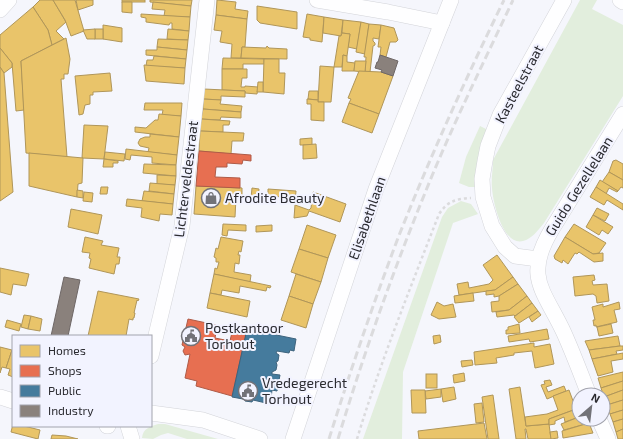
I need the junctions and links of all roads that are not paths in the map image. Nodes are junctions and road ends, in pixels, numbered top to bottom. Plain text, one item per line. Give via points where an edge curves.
1 (10, 0) edge
2 (207, 0) edge
3 (317, 0) edge
4 (451, 0) edge
5 (564, 0) edge
6 (620, 0) edge
7 (623, 2) edge
8 (388, 6) edge
9 (0, 10) edge
10 (442, 23) junction
11 (623, 114) edge
12 (538, 259) junction
13 (152, 352) edge
14 (586, 387) edge
15 (0, 397) edge
16 (12, 401) edge
17 (152, 413) edge
18 (128, 427) edge
19 (603, 427) edge
20 (132, 439) edge
21 (260, 439) edge
22 (293, 439) edge
23 (608, 439) edge

1 - 9 street
2 - 13 street, Lichterveldestraat via 182,226
3 - 8 street
4 - 10 street, Elisabethlaan
5 - 12 street, Kasteelstraat via 500,115 488,146 482,178 483,197 492,226 505,247 515,256
6 - 7 street
8 - 10 street
10 - 22 street, Elisabethlaan via 376,189
11 - 12 street, Guido Gezellelaan via 543,244
12 - 14 street via 542,293 564,332
15 - 16 street
17 - 21 street via 203,420
18 - 20 street
19 - 23 street

